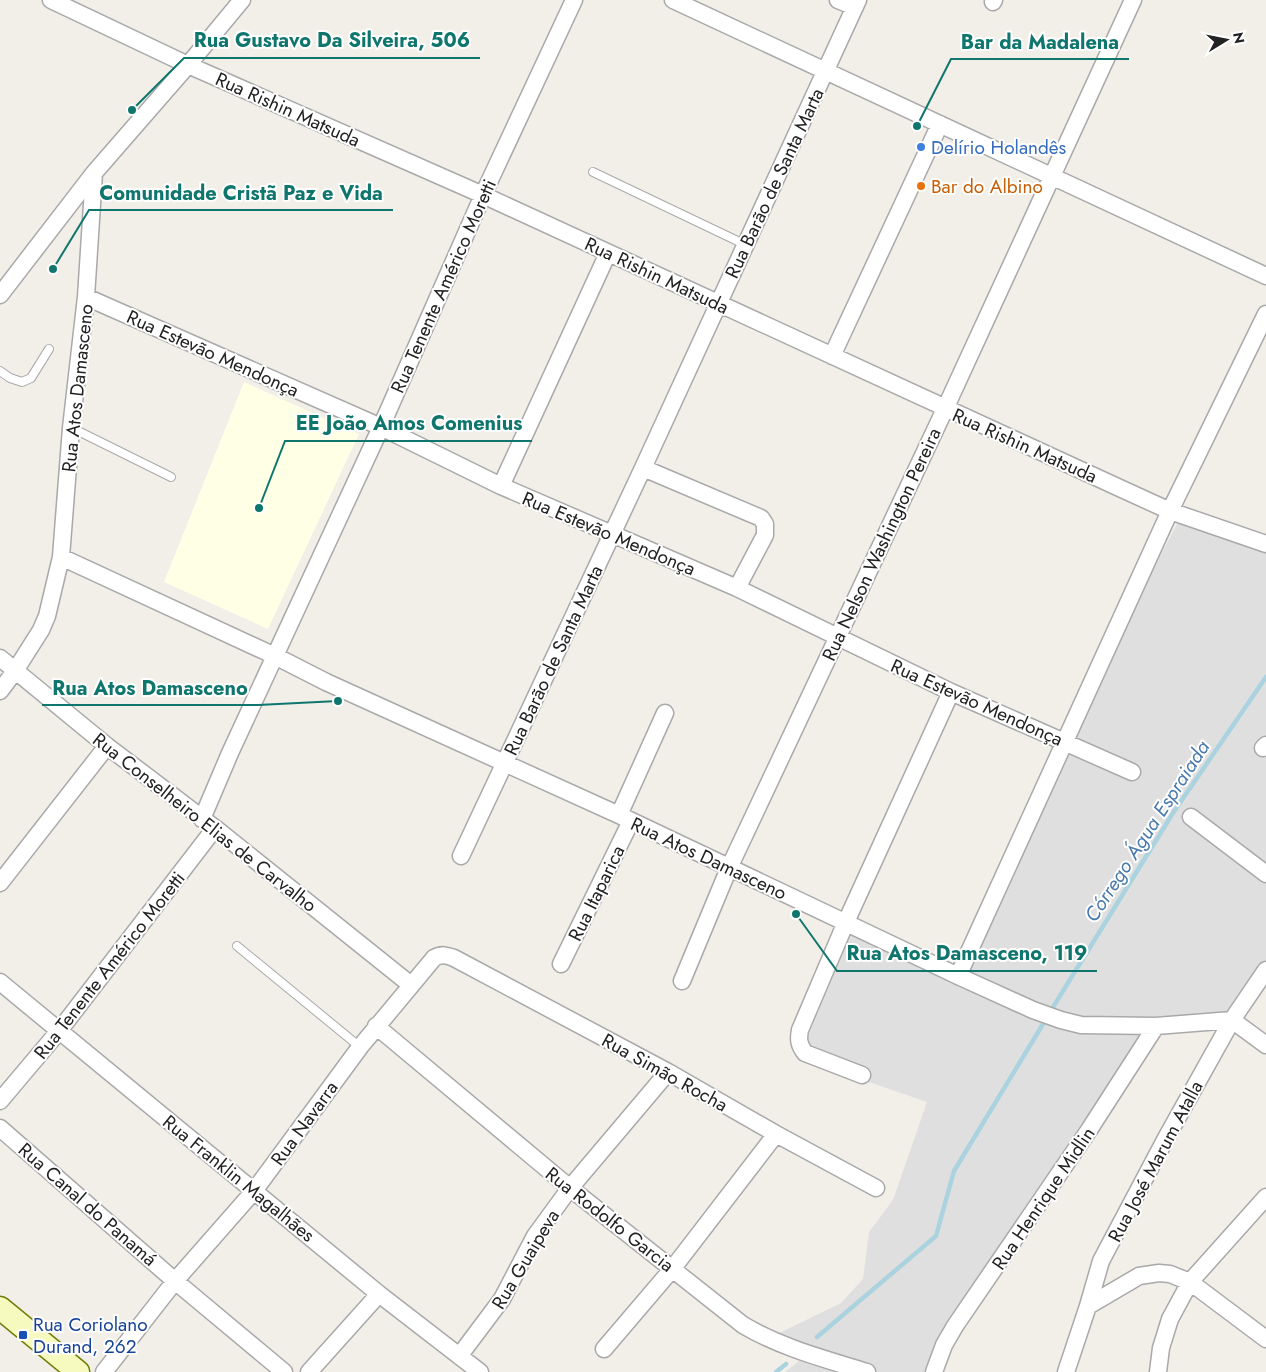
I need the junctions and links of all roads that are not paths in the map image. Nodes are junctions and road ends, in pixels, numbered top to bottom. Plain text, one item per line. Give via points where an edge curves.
1 (51, 0) edge
2 (242, 0) edge
3 (574, 0) edge
4 (673, 0) edge
5 (838, 0) edge
6 (1133, 0) edge
7 (856, 4) edge
8 (188, 65) junction
9 (826, 70) junction
10 (940, 124) junction
11 (593, 172) dead end
12 (94, 173) junction
13 (1051, 176) junction
14 (483, 195) junction
15 (746, 244) junction
16 (608, 252) junction
17 (1266, 276) edge
18 (2, 288) edge
19 (86, 297) junction
20 (719, 304) junction
21 (1266, 314) edge
22 (49, 349) dead end
23 (832, 356) junction
24 (0, 371) edge
25 (944, 409) junction
26 (71, 428) junction
27 (381, 428) junction
28 (643, 468) junction
29 (171, 477) dead end
30 (501, 486) junction
31 (1170, 511) junction
32 (611, 533) junction
33 (1266, 544) edge
34 (61, 557) junction
35 (737, 588) junction
36 (837, 638) junction
37 (276, 656) junction
38 (0, 658) edge
39 (15, 671) junction
40 (0, 691) edge
41 (951, 692) junction
42 (665, 713) dead end
43 (1064, 741) junction
44 (107, 746) junction
45 (505, 764) junction
46 (1132, 772) dead end
47 (1191, 816) dead end
48 (625, 818) junction
49 (209, 823) junction
50 (461, 856) dead end
51 (729, 868) junction
52 (1266, 874) edge
53 (0, 883) edge
54 (846, 922) junction
55 (237, 946) dead end
56 (454, 958) joint
57 (561, 964) dead end
58 (1266, 970) edge
59 (958, 976) junction
60 (682, 981) dead end
61 (0, 982) edge
62 (410, 985) junction
63 (1232, 1020) junction
64 (376, 1026) junction
65 (1156, 1026) junction
66 (60, 1031) junction
67 (1266, 1045) edge
68 (360, 1047) junction
69 (668, 1072) junction
70 (862, 1075) dead end
71 (0, 1101) edge
72 (0, 1128) edge
73 (776, 1134) junction
74 (570, 1188) junction
75 (876, 1188) dead end
76 (254, 1191) junction
77 (1266, 1196) edge
78 (673, 1268) junction
79 (176, 1281) junction
80 (1190, 1282) junction
81 (379, 1294) junction
82 (1088, 1306) junction
83 (0, 1308) edge
84 (1266, 1339) edge
85 (604, 1349) dead end
86 (460, 1356) junction
87 (78, 1372) edge
88 (104, 1372) edge
89 (284, 1372) edge
90 (309, 1372) edge
91 (480, 1372) edge
92 (867, 1372) edge
93 (934, 1372) edge
94 (1066, 1372) edge
95 (1158, 1372) edge

1 - 8 street, Rua Rishin Matsuda
2 - 8 street
3 - 14 street, Rua Tenente Américo Moretti
4 - 9 street
5 - 7 street
6 - 13 street, Rua Nelson Washington Pereira
7 - 9 street, Rua Barão de Santa Marta
8 - 12 street
8 - 14 street, Rua Rishin Matsuda
9 - 10 street
9 - 15 street, Rua Barão de Santa Marta
10 - 13 street
10 - 23 street
11 - 15 lane
12 - 18 street
12 - 19 street, Rua Atos Damasceno
13 - 17 street
13 - 25 street, Rua Nelson Washington Pereira
14 - 16 street, Rua Rishin Matsuda
14 - 27 street, Rua Tenente Américo Moretti
15 - 20 street, Rua Barão de Santa Marta
16 - 20 street, Rua Rishin Matsuda
16 - 30 street
19 - 26 street, Rua Atos Damasceno
19 - 27 street, Rua Estevão Mendonça
20 - 23 street, Rua Rishin Matsuda
20 - 28 street, Rua Barão de Santa Marta
21 - 31 street
22 - 24 lane via 31,378 22,382
23 - 25 street, Rua Rishin Matsuda
25 - 31 street, Rua Rishin Matsuda
25 - 36 street, Rua Nelson Washington Pereira
26 - 29 lane
26 - 34 street, Rua Atos Damasceno
27 - 30 street, Rua Estevão Mendonça
27 - 37 street, Rua Tenente Américo Moretti
28 - 32 street, Rua Barão de Santa Marta
28 - 35 street via 762,518 766,524 765,535
30 - 32 street, Rua Estevão Mendonça
31 - 33 street, Rua Rishin Matsuda
31 - 43 street
32 - 35 street, Rua Estevão Mendonça
32 - 45 street, Rua Barão de Santa Marta
34 - 37 street, Rua Atos Damasceno
34 - 39 street via 47,616
35 - 36 street, Rua Estevão Mendonça
36 - 41 street, Rua Estevão Mendonça
36 - 51 street, Rua Nelson Washington Pereira
37 - 45 street, Rua Atos Damasceno
37 - 49 street, Rua Tenente Américo Moretti via 230,753
38 - 39 street, Rua Conselheiro Elias de Carvalho
39 - 40 street
39 - 44 street, Rua Conselheiro Elias de Carvalho
41 - 43 street, Rua Estevão Mendonça
41 - 54 street
42 - 48 street, Rua Itaparica
43 - 46 street, Rua Estevão Mendonça
43 - 59 street
44 - 49 street, Rua Conselheiro Elias de Carvalho
44 - 53 street
45 - 48 street, Rua Atos Damasceno
45 - 50 street, Rua Barão de Santa Marta
47 - 52 street
48 - 51 street, Rua Atos Damasceno
48 - 57 street, Rua Itaparica
49 - 62 street, Rua Conselheiro Elias de Carvalho
49 - 66 street, Rua Tenente Américo Moretti
51 - 54 street, Rua Atos Damasceno
51 - 60 street, Rua Nelson Washington Pereira
54 - 59 street, Rua Atos Damasceno
54 - 70 street via 798,1039 805,1053
55 - 68 lane
56 - 62 street, Rua Navarra via 440,955 434,958
56 - 69 street, Rua Simão Rocha
58 - 63 street, Rua José Marum Atalla
59 - 65 street, Rua Atos Damasceno via 1061,1020 1081,1025
61 - 66 street, Rua Franklin Magalhães
62 - 64 street, Rua Navarra
63 - 65 street, Rua Atos Damasceno
63 - 67 street
63 - 82 street, Rua José Marum Atalla via 1101,1261
64 - 68 street, Rua Navarra
64 - 74 street, Rua Rodolfo Garcia
65 - 93 street, Rua Henrique Midlin via 952,1332
66 - 71 street, Rua Tenente Américo Moretti
66 - 76 street, Rua Franklin Magalhães
68 - 76 street, Rua Navarra
69 - 73 street, Rua Simão Rocha
69 - 74 street, Rua Guaipeva
72 - 79 street, Rua Canal do Panamá
73 - 75 street, Rua Simão Rocha
73 - 78 street
74 - 78 street, Rua Rodolfo Garcia
74 - 86 street, Rua Guaipeva via 535,1236 502,1300
76 - 79 street, Rua Navarra
76 - 81 street, Rua Franklin Magalhães
77 - 80 street
78 - 85 street
78 - 92 street, Rua Rodolfo Garcia via 743,1325 765,1338
79 - 88 street, Rua Navarra
79 - 89 street, Rua Canal do Panamá
80 - 82 street via 1170,1274 1139,1276
80 - 84 street
80 - 95 street via 1170,1319
81 - 86 street, Rua Franklin Magalhães
81 - 90 street
82 - 94 street, Rua José Marum Atalla
83 - 87 street
86 - 91 street, Rua Franklin Magalhães

